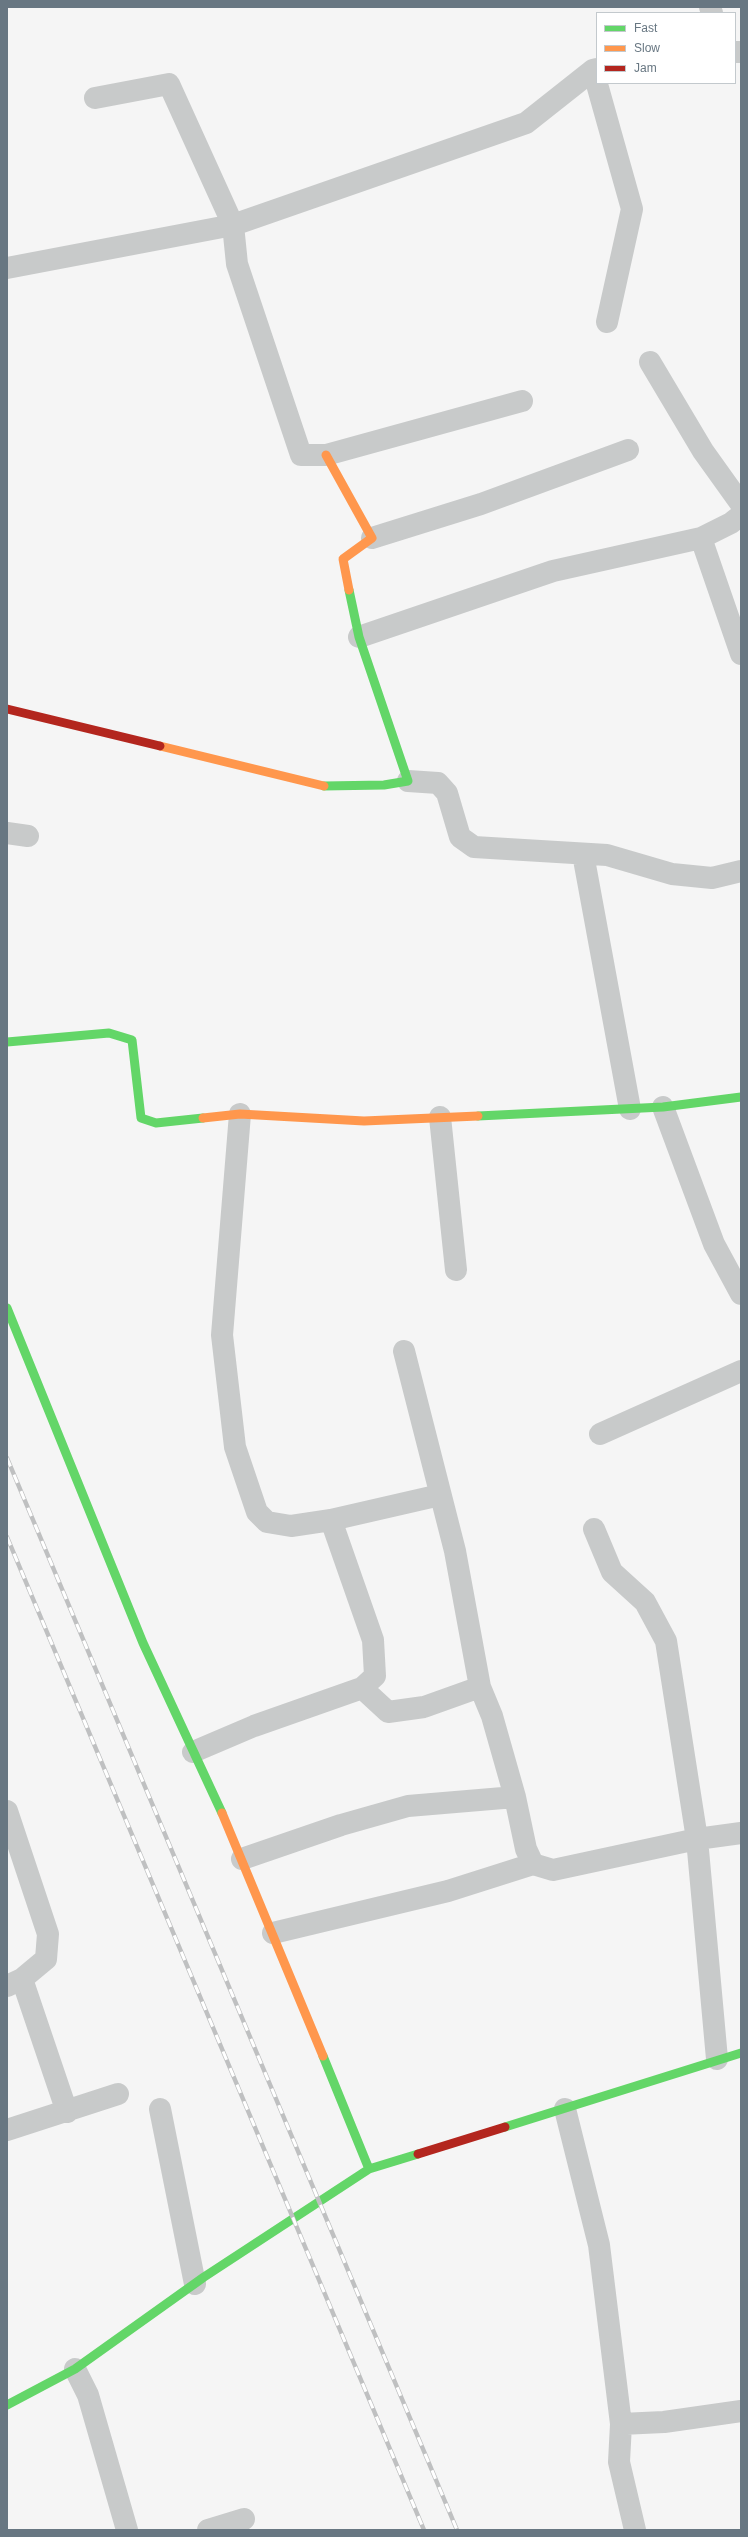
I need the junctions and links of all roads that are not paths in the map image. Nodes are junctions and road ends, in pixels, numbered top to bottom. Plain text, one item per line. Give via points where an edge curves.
1 (595, 70) edge
2 (599, 84) edge
3 (95, 98) dead end
4 (234, 225) junction
5 (7, 268) edge
6 (607, 322) dead end
7 (650, 362) dead end
8 (522, 401) dead end
9 (628, 450) dead end
10 (326, 455) junction
11 (741, 504) edge
12 (741, 515) edge
13 (372, 538) junction
14 (700, 538) junction
15 (359, 637) junction
16 (741, 654) edge
17 (7, 709) edge
18 (408, 781) junction
19 (583, 854) junction
20 (741, 871) edge
21 (7, 1042) edge
22 (741, 1097) edge
23 (663, 1107) junction
24 (630, 1109) junction
25 (240, 1114) junction
26 (440, 1118) junction
27 (456, 1270) dead end
28 (741, 1294) edge
29 (7, 1308) edge
30 (404, 1351) dead end
31 (741, 1371) edge
32 (600, 1434) dead end
33 (440, 1495) junction
34 (331, 1520) junction
35 (594, 1529) dead end
36 (480, 1687) junction
37 (362, 1688) junction
38 (193, 1752) junction
39 (515, 1797) junction
40 (7, 1811) edge
41 (741, 1833) edge
42 (697, 1839) junction
43 (242, 1859) junction
44 (533, 1864) junction
45 (273, 1933) junction
46 (15, 1982) edge
47 (741, 2053) edge
48 (716, 2059) junction
49 (118, 2094) dead end
50 (160, 2109) dead end
51 (565, 2109) junction
52 (67, 2112) junction
53 (7, 2130) edge
54 (369, 2169) junction
55 (195, 2284) junction
56 (75, 2369) junction
57 (7, 2405) edge
58 (741, 2411) edge
59 (620, 2424) junction
60 (244, 2519) dead end
61 (127, 2530) edge
62 (208, 2530) edge
63 (635, 2530) edge

1 - 4 street via 526,123
2 - 6 street via 632,209
3 - 4 street via 169,84
4 - 5 street
4 - 10 street via 237,264 301,455
7 - 11 street via 703,451
8 - 10 street
9 - 13 street via 481,504
10 - 13 street
12 - 14 street via 731,523
13 - 15 street via 343,559
14 - 15 street via 553,571
14 - 16 street
15 - 18 street
17 - 18 street via 330,787 384,785
18 - 19 street via 438,783 447,793 460,837 474,847
19 - 20 street via 607,855 672,874 712,878
19 - 24 street
21 - 25 street via 109,1033 132,1040 141,1118 156,1123
22 - 23 street
23 - 24 street
23 - 28 street via 714,1244
24 - 26 street
25 - 26 street via 364,1121
25 - 34 street via 222,1335 235,1447 257,1512 267,1522 291,1526
26 - 27 street
29 - 38 street via 143,1643
30 - 33 street
31 - 32 street
33 - 34 street
33 - 36 street via 455,1551
34 - 37 street via 373,1640 375,1676
35 - 42 street via 612,1572 645,1602 666,1641
36 - 37 street via 424,1707 388,1712
36 - 39 street via 492,1716
37 - 38 street via 254,1726
38 - 43 street
39 - 43 street via 408,1806 341,1825
39 - 44 street via 526,1849
40 - 46 street via 48,1934 46,1960
41 - 42 street
42 - 44 street via 553,1870
42 - 48 street
43 - 45 street
44 - 45 street via 448,1891
45 - 54 street
46 - 52 street
47 - 48 street
48 - 51 street
49 - 52 street
50 - 55 street
51 - 54 street
51 - 59 street via 599,2245
52 - 53 street
54 - 55 street
55 - 56 street
56 - 57 street
56 - 61 street via 88,2395
58 - 59 street via 664,2422
59 - 63 street via 619,2462
60 - 62 street

